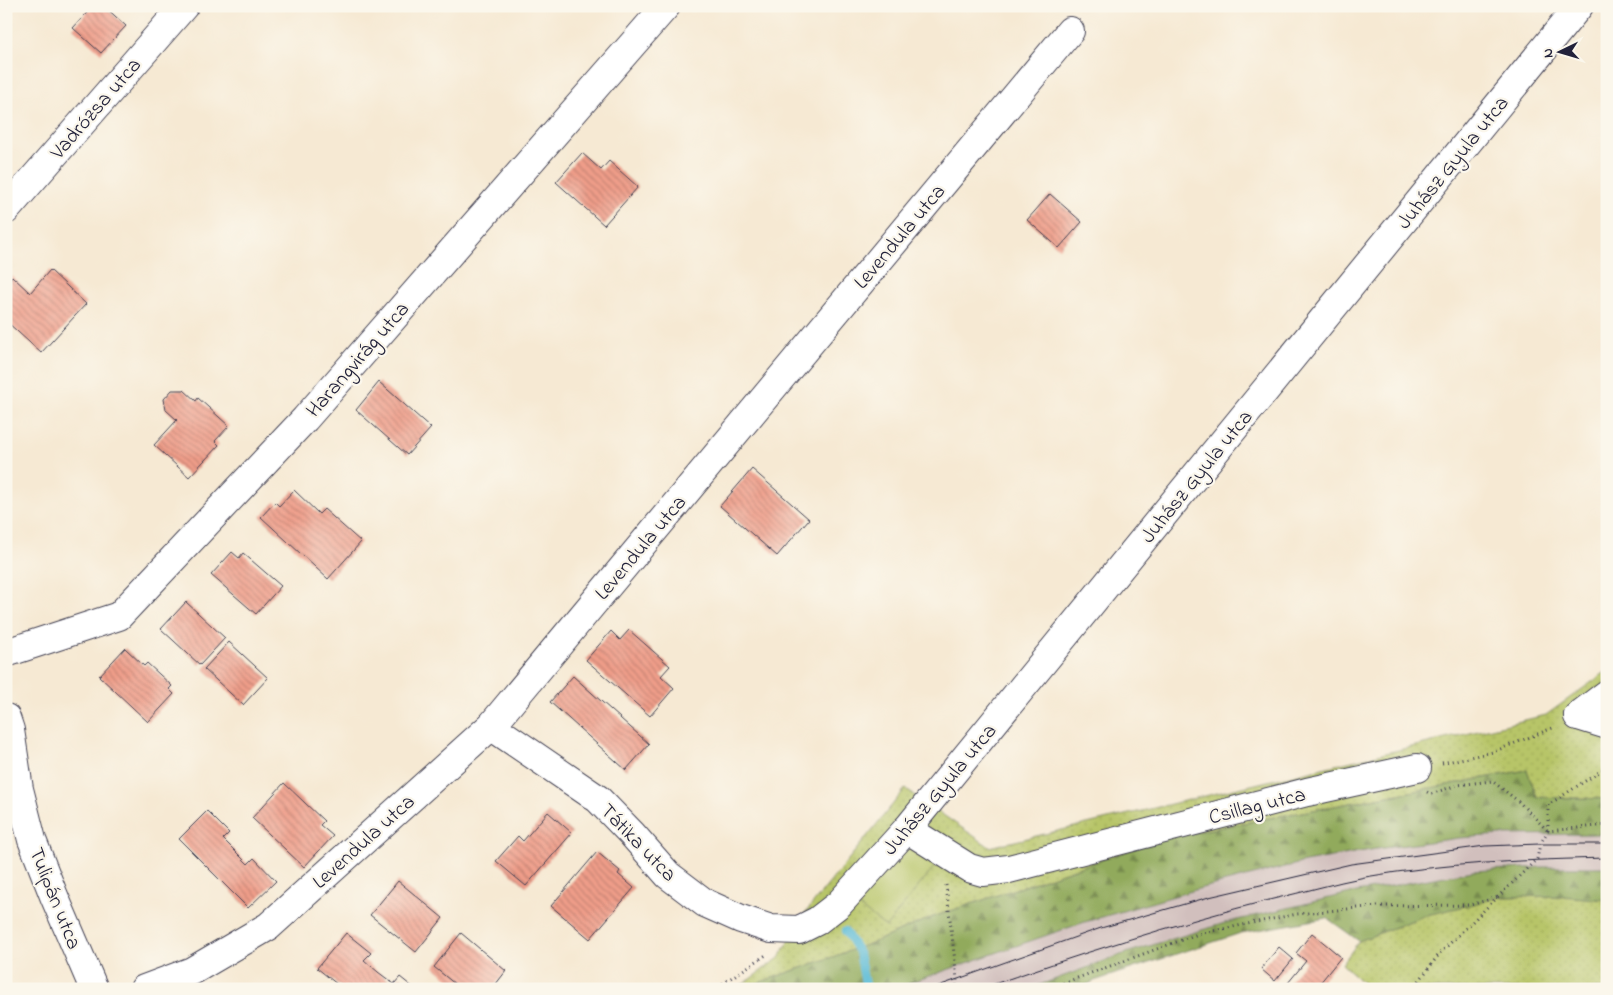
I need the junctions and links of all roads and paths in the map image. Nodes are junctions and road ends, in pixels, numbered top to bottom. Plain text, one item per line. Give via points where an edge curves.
1 (184, 6) edge
2 (666, 6) edge
3 (1579, 6) edge
4 (1070, 31) dead end
5 (6, 210) edge
6 (6, 653) edge
7 (1607, 694) edge
8 (1578, 716) junction
9 (6, 718) edge
10 (1607, 725) edge
11 (491, 726) junction
12 (1607, 767) edge
13 (1420, 779) junction
14 (1607, 824) edge
15 (907, 829) junction
16 (1548, 831) junction
17 (942, 852) junction
18 (1498, 897) junction
19 (799, 930) junction
20 (94, 989) edge
21 (144, 989) edge
22 (714, 989) edge
23 (956, 989) edge
24 (1055, 989) edge
25 (1413, 989) edge

1 - 5 street, Vadrózsa utca
2 - 6 street, Harangvirág utca via 305,419 119,616
3 - 15 street, Juhász Gyula utca
4 - 11 street, Levendula utca
7 - 8 street
8 - 10 street
8 - 13 path via 1538,735
9 - 20 street, Tulipán utca via 32,840
11 - 19 street, Tátika utca via 598,799 668,875 705,903 771,929
11 - 21 street, Levendula utca via 270,926 192,971
12 - 16 path via 1548,806
13 - 16 path via 1431,794 1457,785 1492,782 1518,801
13 - 17 street, Csillag utca via 1307,792 1009,869 983,872 969,868
14 - 16 path
15 - 17 street, Csillag utca
15 - 19 street, Juhász Gyula utca via 839,904
16 - 18 path via 1540,844 1538,859
17 - 23 path
18 - 24 path via 1470,905 1377,906 1297,914 1198,934 1061,984
18 - 25 path via 1440,953
19 - 22 path

